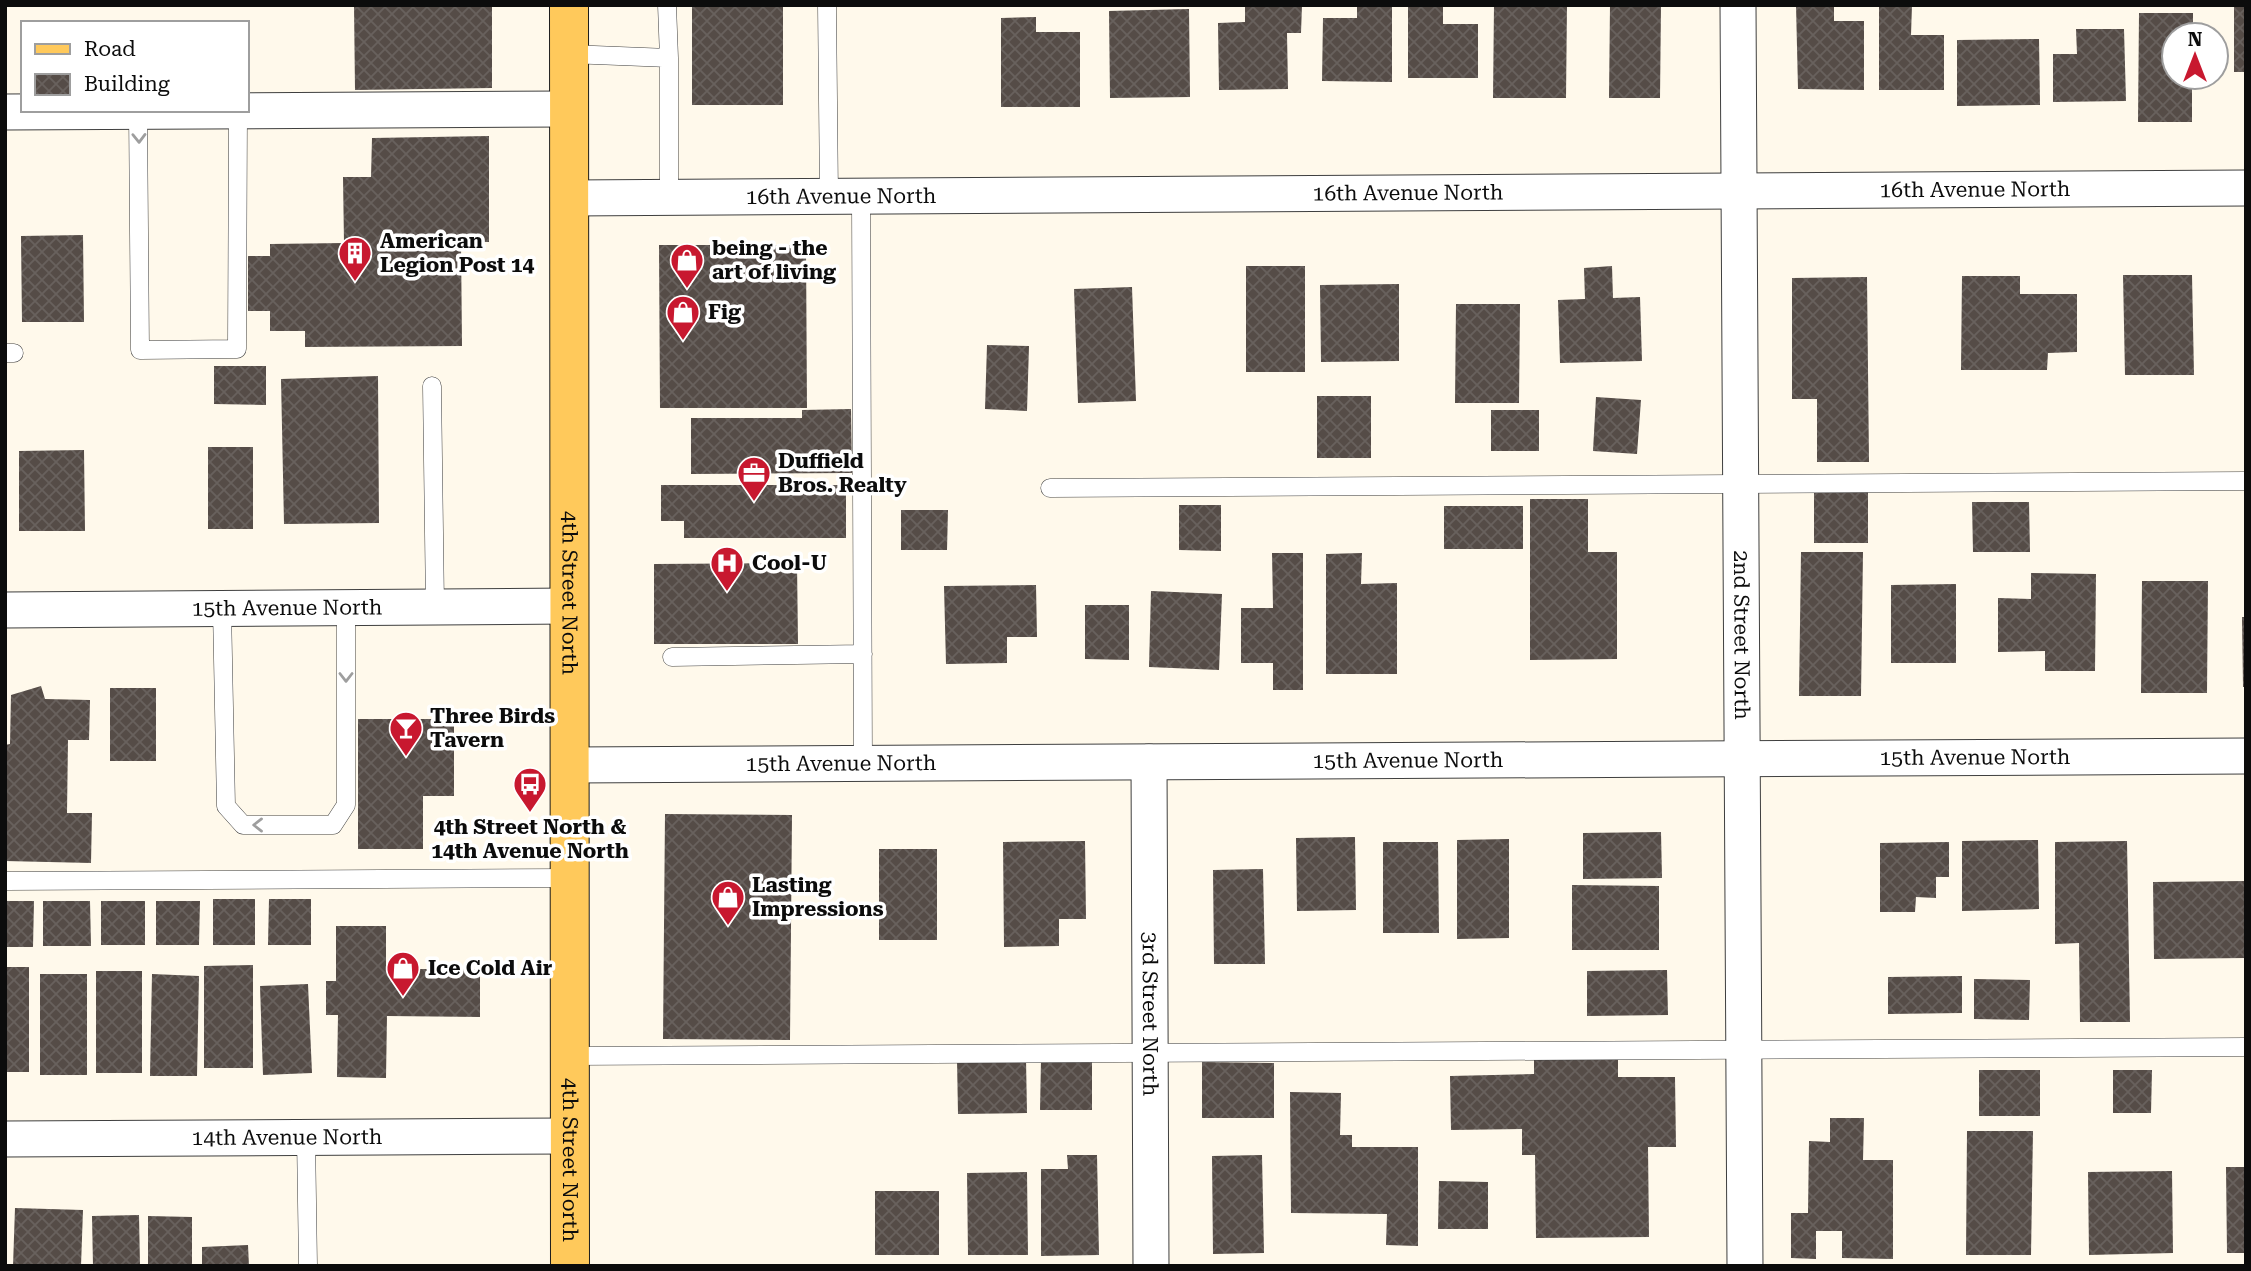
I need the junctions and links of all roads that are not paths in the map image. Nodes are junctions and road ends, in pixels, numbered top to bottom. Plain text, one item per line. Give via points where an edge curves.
1 (569, 5) edge
2 (667, 5) edge
3 (827, 5) edge
4 (1738, 5) edge
5 (569, 54) junction
6 (669, 58) junction
7 (569, 108) junction
8 (248, 110) edge
9 (138, 112) edge
10 (238, 112) edge
11 (2246, 188) edge
12 (1739, 191) junction
13 (845, 196) junction
14 (570, 198) junction
15 (669, 198) junction
16 (432, 386) dead end
17 (2246, 481) edge
18 (1741, 484) junction
19 (1050, 488) dead end
20 (435, 606) junction
21 (570, 606) junction
22 (346, 608) junction
23 (222, 609) junction
24 (5, 610) edge
25 (863, 654) junction
26 (672, 657) dead end
27 (2246, 756) edge
28 (1742, 759) junction
29 (1149, 762) junction
30 (863, 764) junction
31 (570, 765) junction
32 (570, 878) junction
33 (5, 881) edge
34 (2246, 1047) edge
35 (1743, 1050) junction
36 (1150, 1053) junction
37 (570, 1056) junction
38 (570, 1136) junction
39 (306, 1137) junction
40 (5, 1139) edge
41 (308, 1266) edge
42 (570, 1266) edge
43 (1152, 1266) edge
44 (1745, 1266) edge

1 - 5 main road, 4th Street North
2 - 6 lane
3 - 13 lane
4 - 12 street, 2nd Street North
5 - 6 lane
5 - 7 main road, 4th Street North
6 - 15 lane
7 - 8 street
7 - 14 main road, 4th Street North
9 -> 10 lane via 140,350 237,349
11 - 12 street, 16th Avenue North
12 - 13 street, 16th Avenue North
12 - 18 street, 2nd Street North
13 - 15 street, 16th Avenue North
13 - 25 lane
14 - 15 street, 16th Avenue North
14 - 21 main road, 4th Street North
16 - 20 lane
17 - 18 lane
18 - 19 lane
18 - 28 street, 2nd Street North
20 - 21 street, 15th Avenue North
20 - 22 street, 15th Avenue North
21 - 31 main road, 4th Street North
22 - 23 street, 15th Avenue North
22 -> 23 lane via 346,805 332,825 243,825 226,806
23 - 24 street, 15th Avenue North
25 - 26 lane
25 - 30 lane
27 - 28 street, 15th Avenue North
28 - 29 street, 15th Avenue North
28 - 35 street, 2nd Street North
29 - 30 street, 15th Avenue North
29 - 36 street, 3rd Street North
30 - 31 street, 15th Avenue North
31 - 32 main road, 4th Street North
32 - 33 lane
32 - 37 main road, 4th Street North
34 - 35 lane
35 - 36 lane
35 - 44 street, 2nd Street North
36 - 37 lane
36 - 43 street, 3rd Street North
37 - 38 main road, 4th Street North
38 - 39 street, 14th Avenue North
38 - 42 main road, 4th Street North
39 - 40 street, 14th Avenue North
39 - 41 lane

